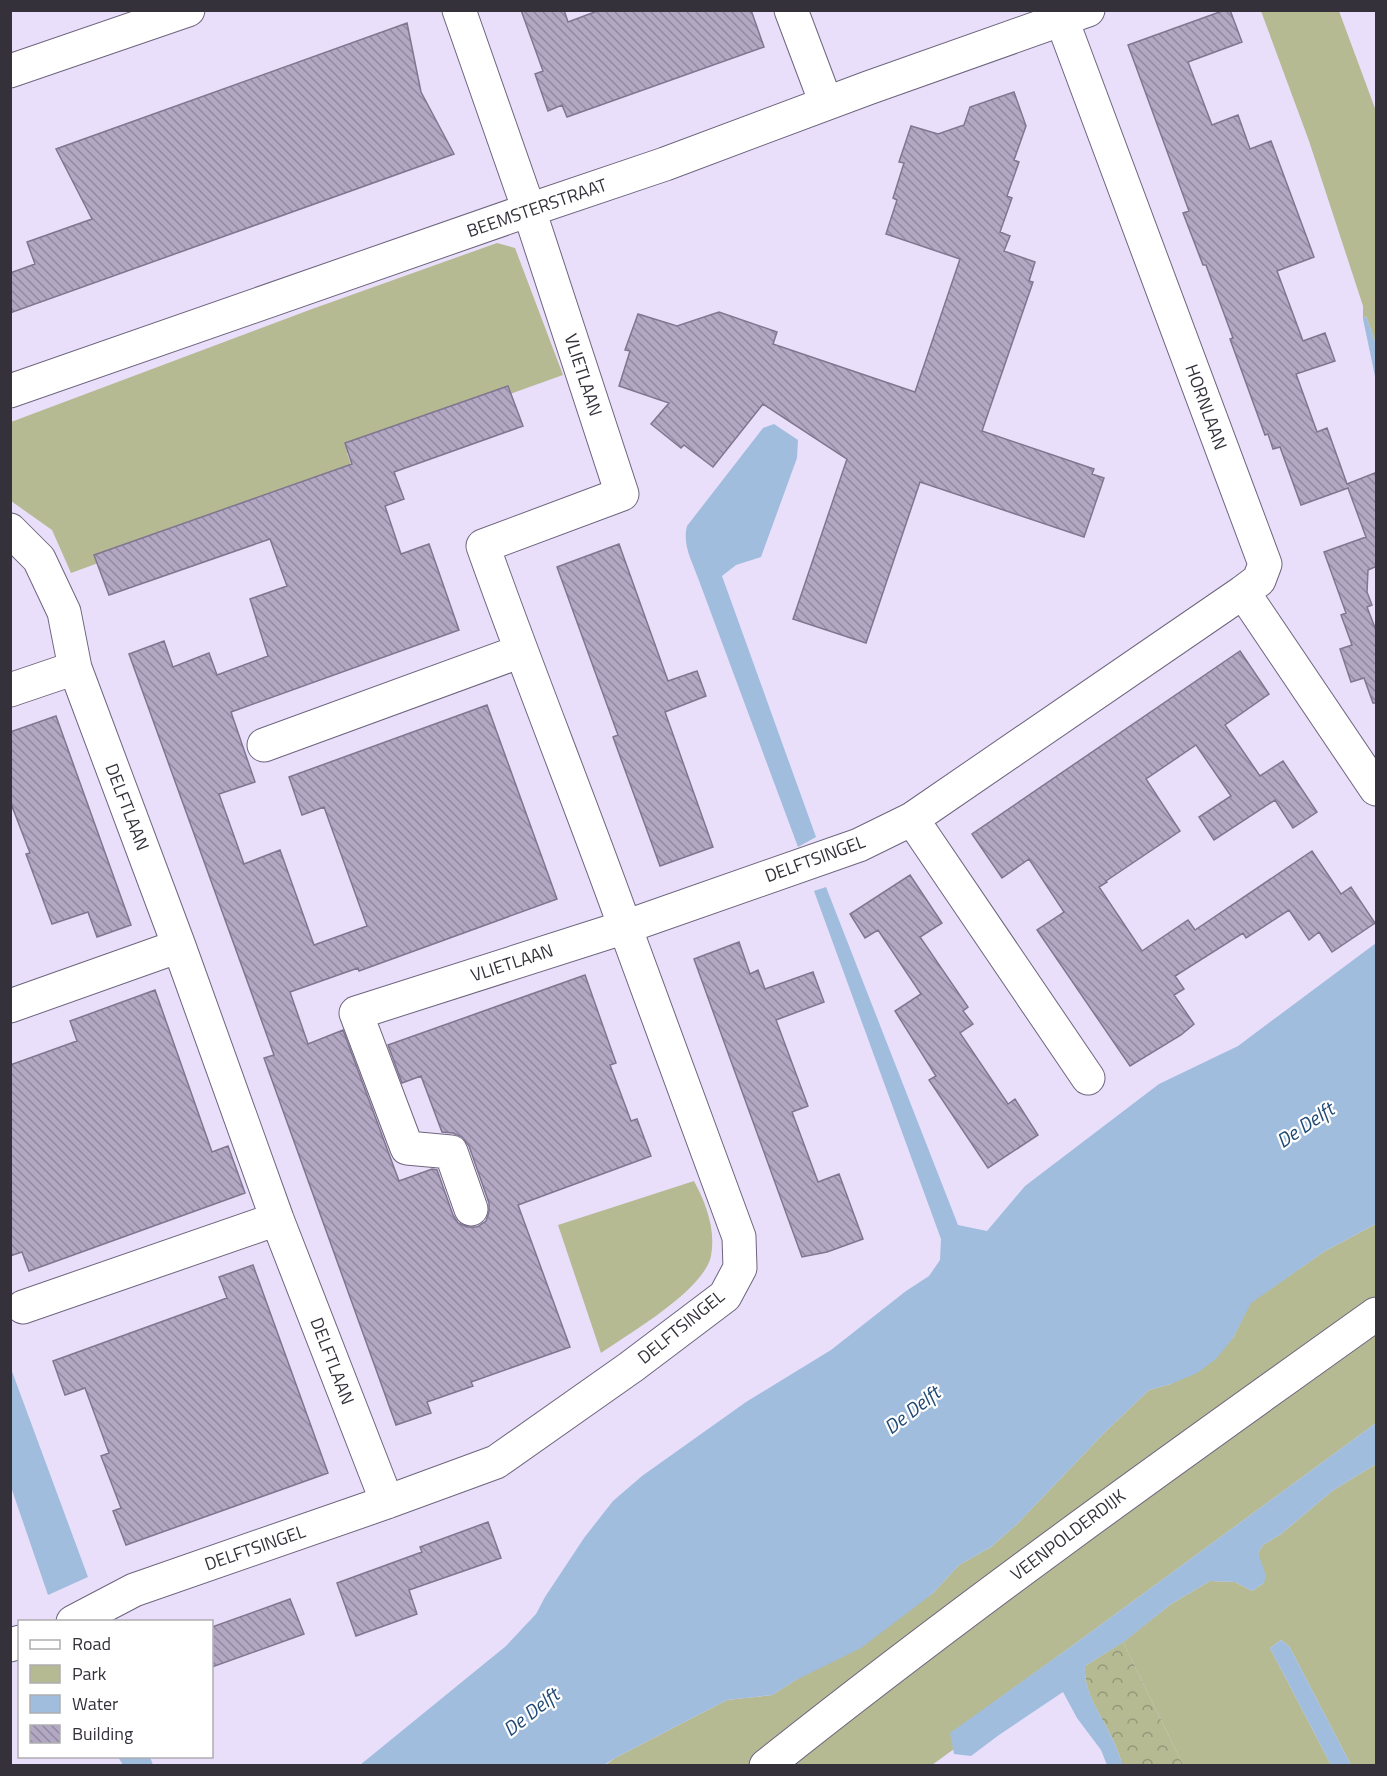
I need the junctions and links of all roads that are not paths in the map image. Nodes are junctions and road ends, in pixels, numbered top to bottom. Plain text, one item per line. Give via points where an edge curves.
1 (189, 10) edge
2 (459, 10) edge
3 (791, 10) edge
4 (1075, 15) edge
5 (10, 71) edge
6 (826, 104) junction
7 (529, 210) junction
8 (10, 391) edge
9 (10, 530) edge
10 (1244, 592) junction
11 (521, 651) junction
12 (75, 668) junction
13 (10, 690) edge
14 (264, 745) dead end
15 (1377, 789) edge
16 (912, 819) junction
17 (625, 927) junction
18 (179, 945) junction
19 (10, 1005) edge
20 (1088, 1078) dead end
21 (471, 1209) dead end
22 (277, 1219) junction
23 (23, 1307) dead end
24 (1377, 1314) edge
25 (387, 1502) junction
26 (75, 1620) edge
27 (766, 1766) edge

1 - 5 street
2 - 7 street, VLIETLAAN
3 - 6 street
4 - 6 street, BEEMSTERSTRAAT
4 - 10 street, HORNLAAN via 1265,564 1259,580
6 - 7 street, BEEMSTERSTRAAT
7 - 8 street, BEEMSTERSTRAAT
7 - 11 street, VLIETLAAN via 622,494 483,546
9 - 12 street, DELFTLAAN via 39,559 64,612
10 - 15 street
10 - 16 street, DELFTSINGEL
11 - 14 street
11 - 17 street, VLIETLAAN
12 - 13 street
12 - 18 street, DELFTLAAN
16 - 17 street, DELFTSINGEL via 859,845
16 - 20 street
17 - 21 street, VLIETLAAN via 356,1013 407,1148 451,1152
17 - 25 street, DELFTSINGEL via 739,1237 740,1268 725,1296 496,1462
18 - 19 street
18 - 22 street, DELFTLAAN
22 - 23 street
22 - 25 street, DELFTLAAN
24 - 27 street, VEENPOLDERDIJK via 1122,1495 869,1683
25 - 26 street, DELFTSINGEL via 134,1590

